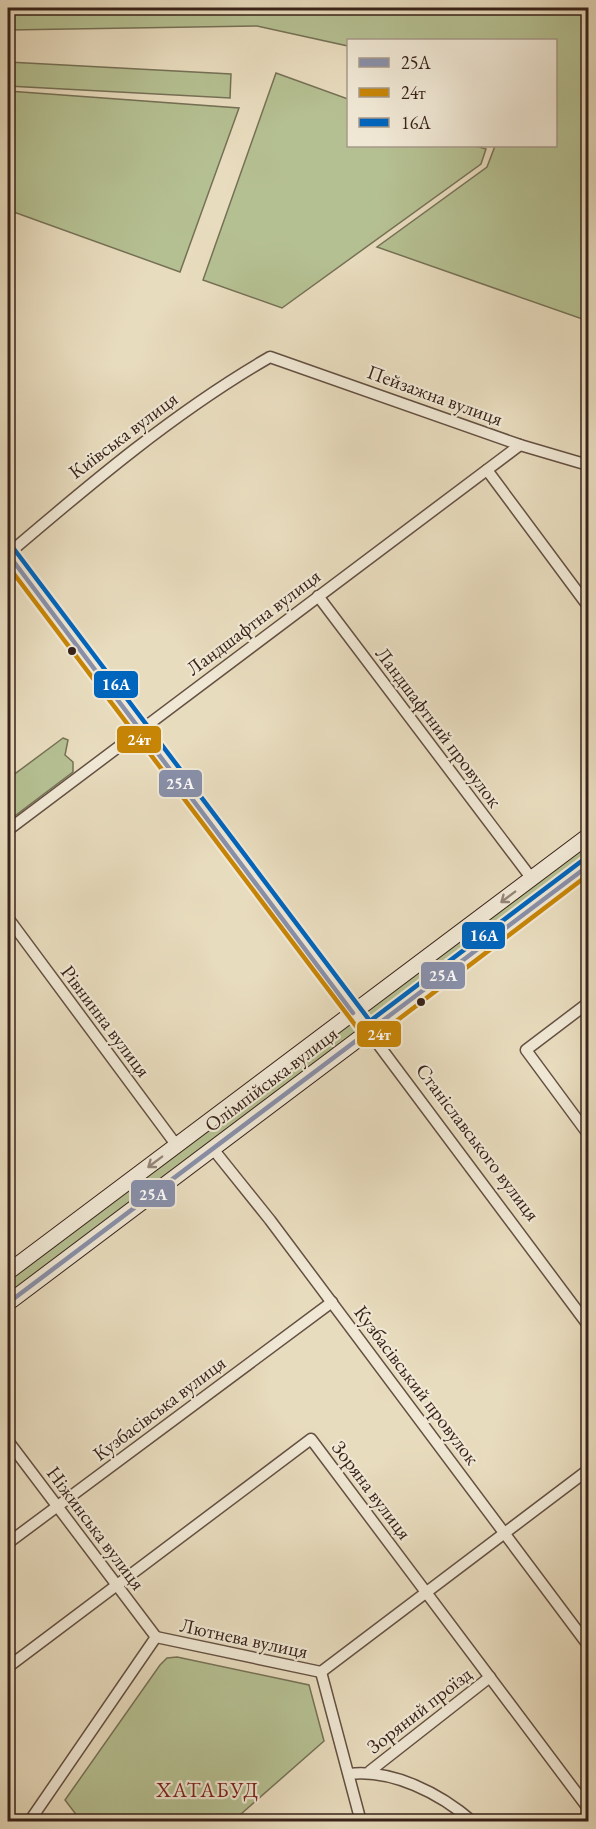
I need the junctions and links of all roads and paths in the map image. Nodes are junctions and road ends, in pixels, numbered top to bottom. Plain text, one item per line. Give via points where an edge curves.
1 (270, 357) joint
2 (520, 445) junction
3 (588, 465) edge
4 (487, 470) junction
5 (8, 554) edge
6 (318, 596) junction
7 (588, 606) edge
8 (140, 729) junction
9 (8, 830) edge
10 (588, 836) edge
11 (588, 866) edge
12 (532, 879) junction
13 (8, 918) edge
14 (588, 1003) edge
15 (353, 1013) junction
16 (369, 1032) junction
17 (588, 1134) edge
18 (177, 1146) junction
19 (213, 1149) junction
20 (8, 1269) edge
21 (332, 1302) junction
22 (8, 1303) edge
23 (588, 1325) edge
24 (8, 1441) edge
25 (588, 1470) edge
26 (57, 1506) junction
27 (505, 1533) junction
28 (8, 1543) edge
29 (116, 1585) junction
30 (426, 1592) junction
31 (156, 1638) junction
32 (588, 1644) edge
33 (8, 1667) edge
34 (321, 1672) junction
35 (490, 1677) junction
36 (370, 1772) junction
37 (349, 1774) junction
38 (588, 1808) edge
39 (29, 1821) edge
40 (361, 1821) edge
41 (472, 1821) edge

1 - 2 street, Пейзажна вулиця
1 - 5 street, Київська вулиця via 194,407 74,498
2 - 3 street, Пейзажна вулиця
2 - 4 street, Ландшафтна вулиця
4 - 6 street, Ландшафтна вулиця
4 - 7 street
5 - 8 main road, Станіславського вулиця
6 - 8 street, Ландшафтна вулиця
6 - 12 street, Ландшафтний провулок
8 - 9 street, Ландшафтна вулиця
8 - 15 main road, Станіславського вулиця
10 - 12 main road, Олімпійська вулиця
11 - 16 main road, Олімпійська вулиця
12 -> 15 main road, Олімпійська вулиця
13 - 18 street, Рівнинна вулиця
14 - 17 street via 526,1050
15 - 16 main road, Станіславського вулиця
15 - 18 main road, Олімпійська вулиця
16 - 19 main road, Олімпійська вулиця
16 - 23 street, Станіславського вулиця
18 -> 20 main road, Олімпійська вулиця
19 - 21 street, Кузбасівський провулок
19 - 22 main road, Олімпійська вулиця
21 - 26 street, Кузбасівська вулиця
21 - 27 street, Кузбасівський провулок
24 - 26 street, Ніжинська вулиця
25 - 27 street, Лютнева вулиця
26 - 28 street, Кузбасівська вулиця
26 - 29 street, Ніжинська вулиця
27 - 30 street, Лютнева вулиця
27 - 32 street, Кузбасівський провулок
29 - 30 street, Зоряна вулиця via 311,1439
29 - 31 street, Ніжинська вулиця
29 - 33 street, Зоряна вулиця
30 - 34 street, Лютнева вулиця
30 - 35 street, Зоряна вулиця
31 - 34 street, Лютнева вулиця
31 - 39 street, Лютнева вулиця
34 - 37 street
35 - 36 street, Зоряний проїзд
35 - 38 street, Зоряна вулиця
36 - 37 street
36 - 41 street via 418,1787 456,1806
37 - 40 street

